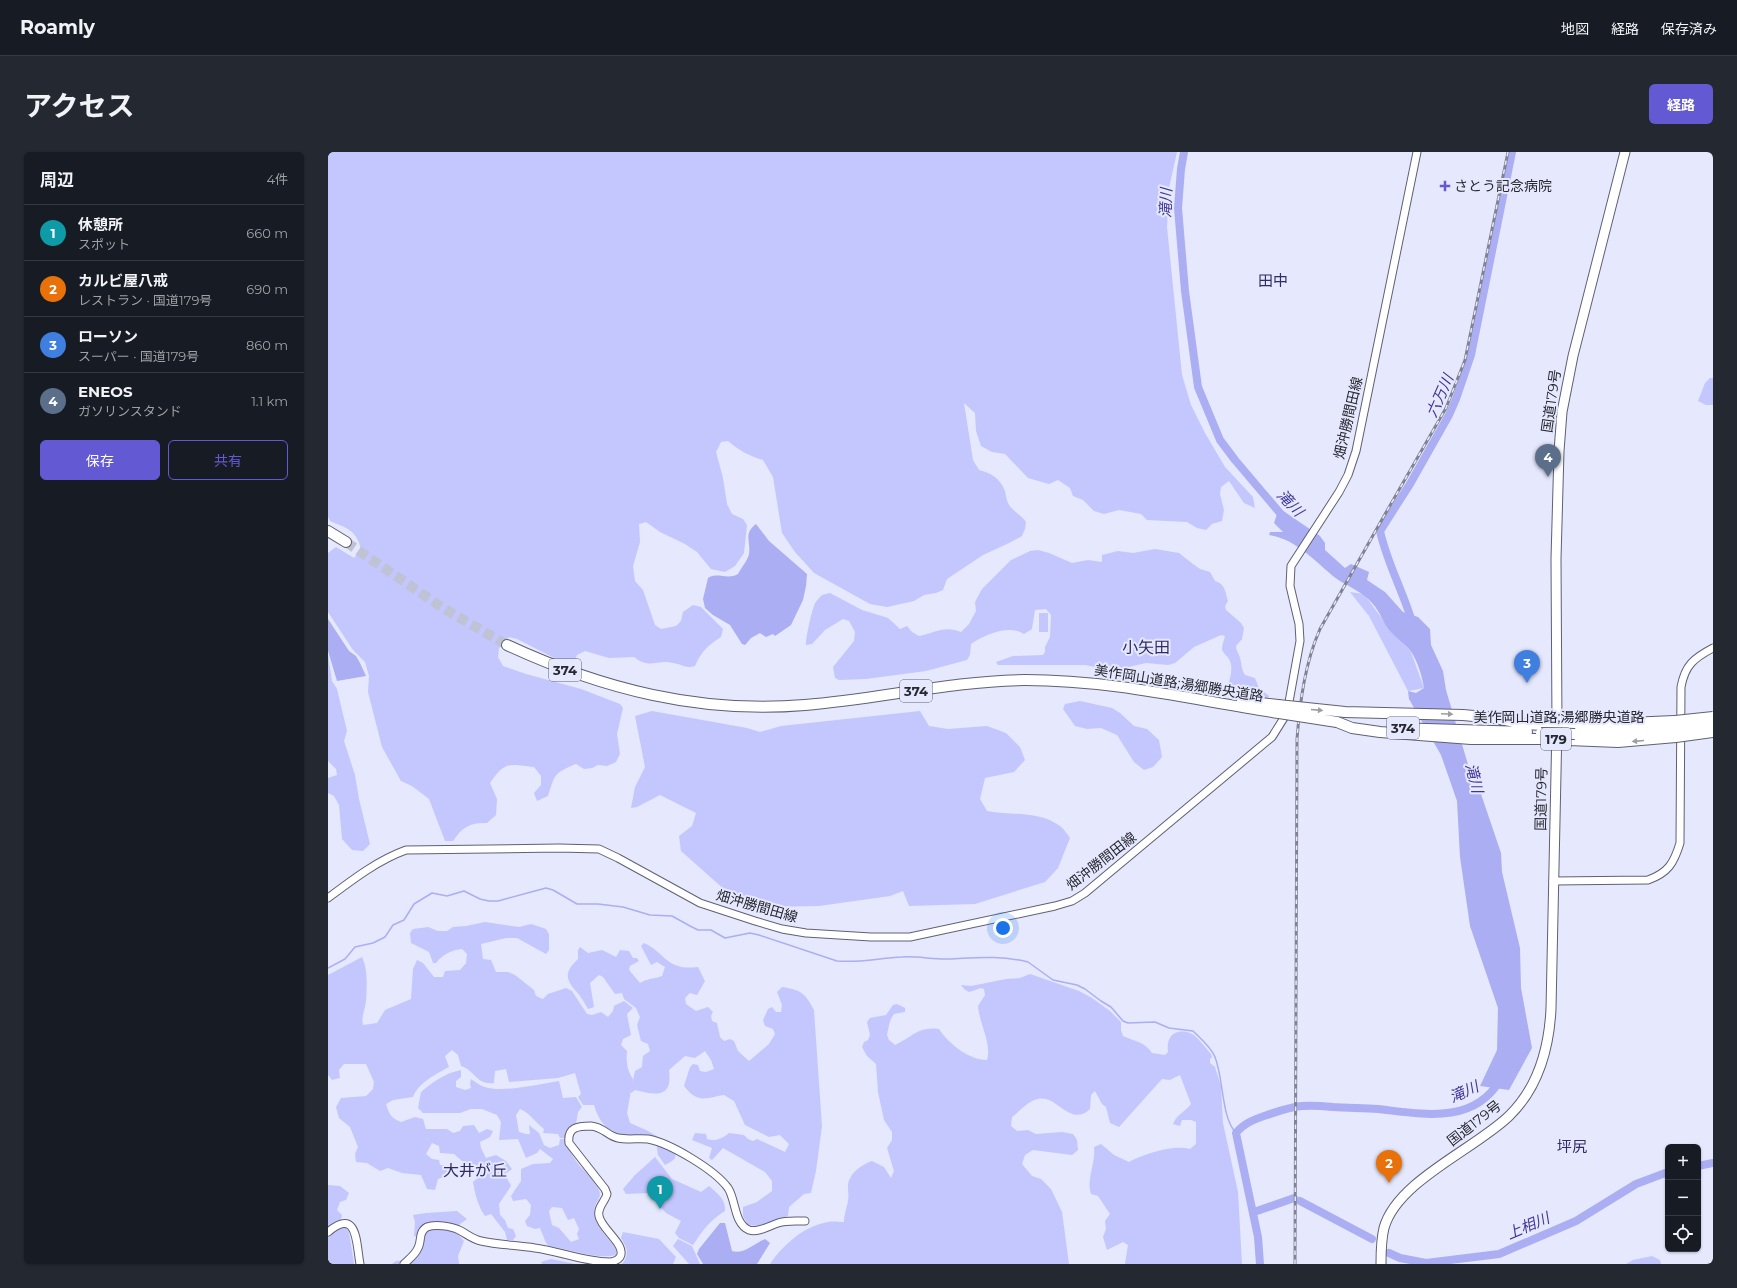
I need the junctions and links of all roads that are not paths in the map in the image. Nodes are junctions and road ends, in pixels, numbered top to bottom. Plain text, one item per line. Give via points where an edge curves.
1 (1417, 152) edge
2 (1625, 152) edge
3 (328, 531) edge
4 (346, 542) tunnel mouth
5 (507, 645) tunnel mouth
6 (1713, 648) edge
7 (1279, 709) junction
8 (1713, 717) edge
9 (1713, 724) edge
10 (1557, 726) junction
11 (1676, 729) junction
12 (1713, 732) edge
13 (1470, 735) junction
14 (1556, 740) junction
15 (1553, 881) junction
16 (328, 898) edge
17 (805, 1220) dead end
18 (328, 1232) edge
19 (360, 1264) edge
20 (404, 1264) edge
21 (1381, 1264) edge

1 - 16 main road, 畑沖勝間田線 via 1356,451 1339,492 1291,566 1290,576 1300,641 1287,713 1272,737 1085,893 1072,901 910,937 806,933 762,923 700,903 603,851 589,848 559,848 406,850 370,869
2 - 10 highway, 国道179号 / 179 via 1574,349 1562,412 1558,480
3 - 4 highway
5 - 7 highway, 美作岡山道路;湯郷勝央道路 / 374 via 573,674 624,689 686,701 725,705 804,705 962,684 1023,680 1088,682
6 - 15 main road via 1696,658 1683,677 1680,837 1676,858 1668,870 1648,880
7 -> 10 highway, bridge via 1463,715
7 - 13 highway, 美作岡山道路;湯郷勝央道路 / 374, bridge via 1337,722
8 - 11 highway, bridge
9 - 11 highway, 美作岡山道路;湯郷勝央道路 / 374, bridge
10 - 11 highway
10 - 14 highway, 国道179号 / 179
11 - 12 highway, bridge
11 - 13 highway, 美作岡山道路;湯郷勝央道路 / 374, bridge via 1626,733
11 -> 14 highway via 1618,742
13 - 14 highway
14 - 15 highway, 国道179号 / 179
15 - 21 highway, 国道179号 / 179 via 1550,1030 1540,1067 1528,1092 1510,1115 1478,1141 1426,1175 1408,1191 1384,1227
17 - 20 main road via 787,1221 751,1231 741,1224 732,1195 722,1181 690,1158 650,1140 619,1138 601,1129 580,1126 572,1129 569,1143 605,1189 606,1198 600,1206 599,1218 618,1243 620,1258 611,1262 481,1241 458,1229 433,1226 421,1232 419,1247
18 - 19 main road via 341,1222 350,1225 354,1232

